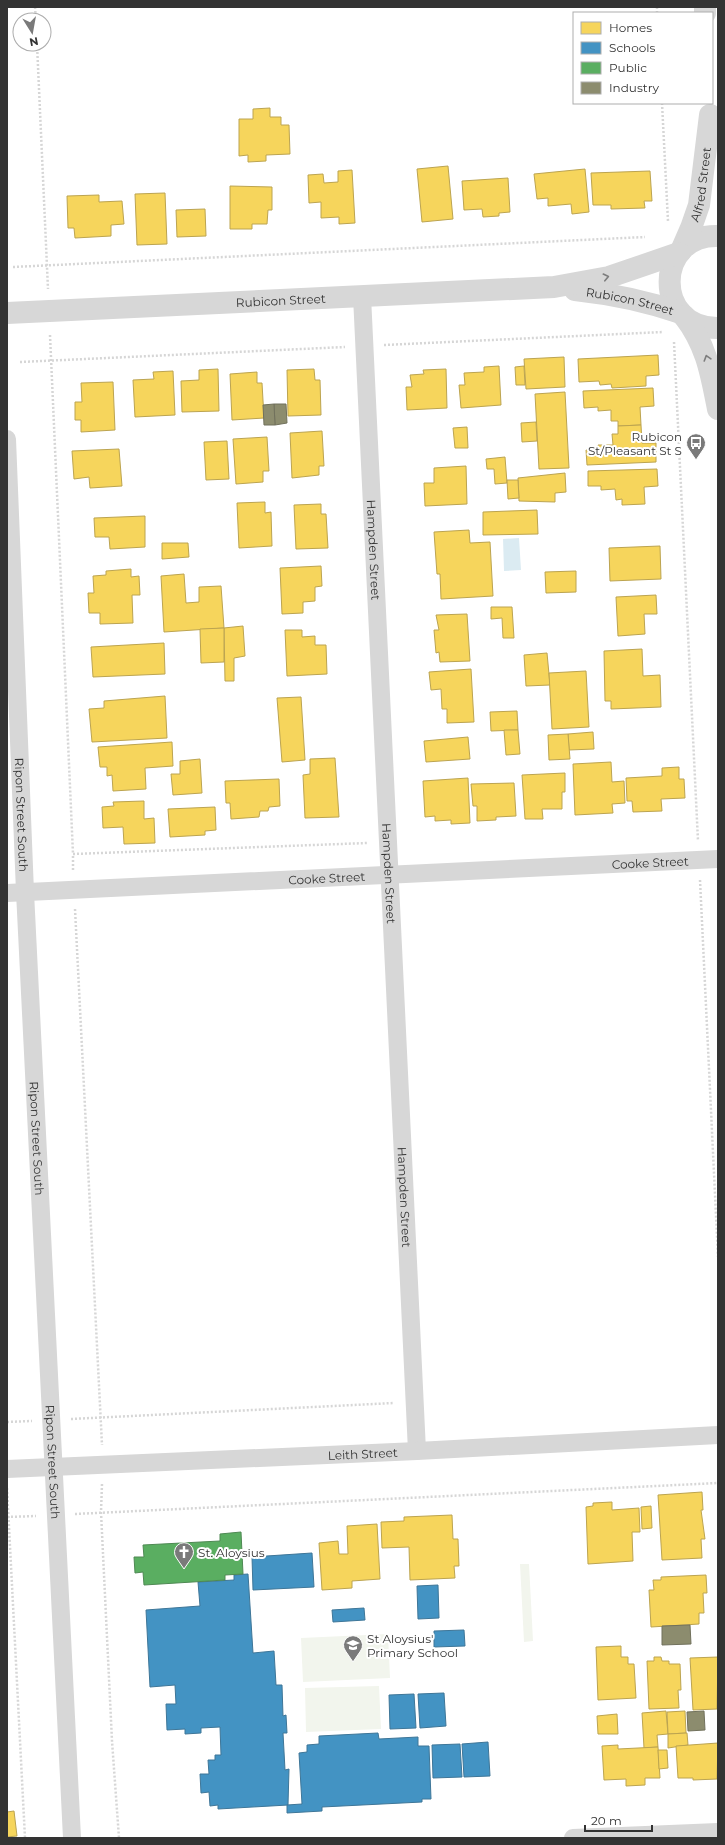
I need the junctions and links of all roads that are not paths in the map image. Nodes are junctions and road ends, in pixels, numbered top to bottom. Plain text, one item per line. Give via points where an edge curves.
1 (710, 109) edge
2 (718, 158) edge
3 (718, 236) edge
4 (680, 252) junction
5 (554, 287) junction
6 (362, 296) junction
7 (7, 313) edge
8 (683, 314) junction
9 (718, 328) edge
10 (718, 410) edge
11 (7, 439) edge
12 (718, 859) edge
13 (389, 874) junction
14 (7, 892) edge
15 (25, 892) junction
16 (718, 1435) edge
17 (416, 1451) junction
18 (54, 1467) junction
19 (7, 1469) edge
20 (718, 1832) edge
21 (72, 1838) edge
22 (573, 1838) edge

1 - 2 street, Alfred Street
1 - 4 street, Alfred Street via 698,205 692,228
3 - 4 street via 698,239
5 -> 4 street, Rubicon Street via 609,276
4 - 8 street, Alfred Street via 670,270 669,284 672,297
5 - 6 street, Rubicon Street
5 - 8 street, Rubicon Street via 611,294 648,302
6 - 7 street, Rubicon Street
6 - 13 street, Hampden Street
8 - 9 street, Rubicon Street via 701,326
10 -> 8 street, Alfred Street via 705,351
11 - 15 street, Ripon Street South
12 - 13 street, Cooke Street
13 - 15 street, Cooke Street
13 - 17 street, Hampden Street
14 - 15 street, Cooke Street
15 - 18 street, Ripon Street South
16 - 17 street, Leith Street
17 - 18 street, Leith Street
18 - 19 street, Leith Street
18 - 21 street, Ripon Street South
20 - 22 street

